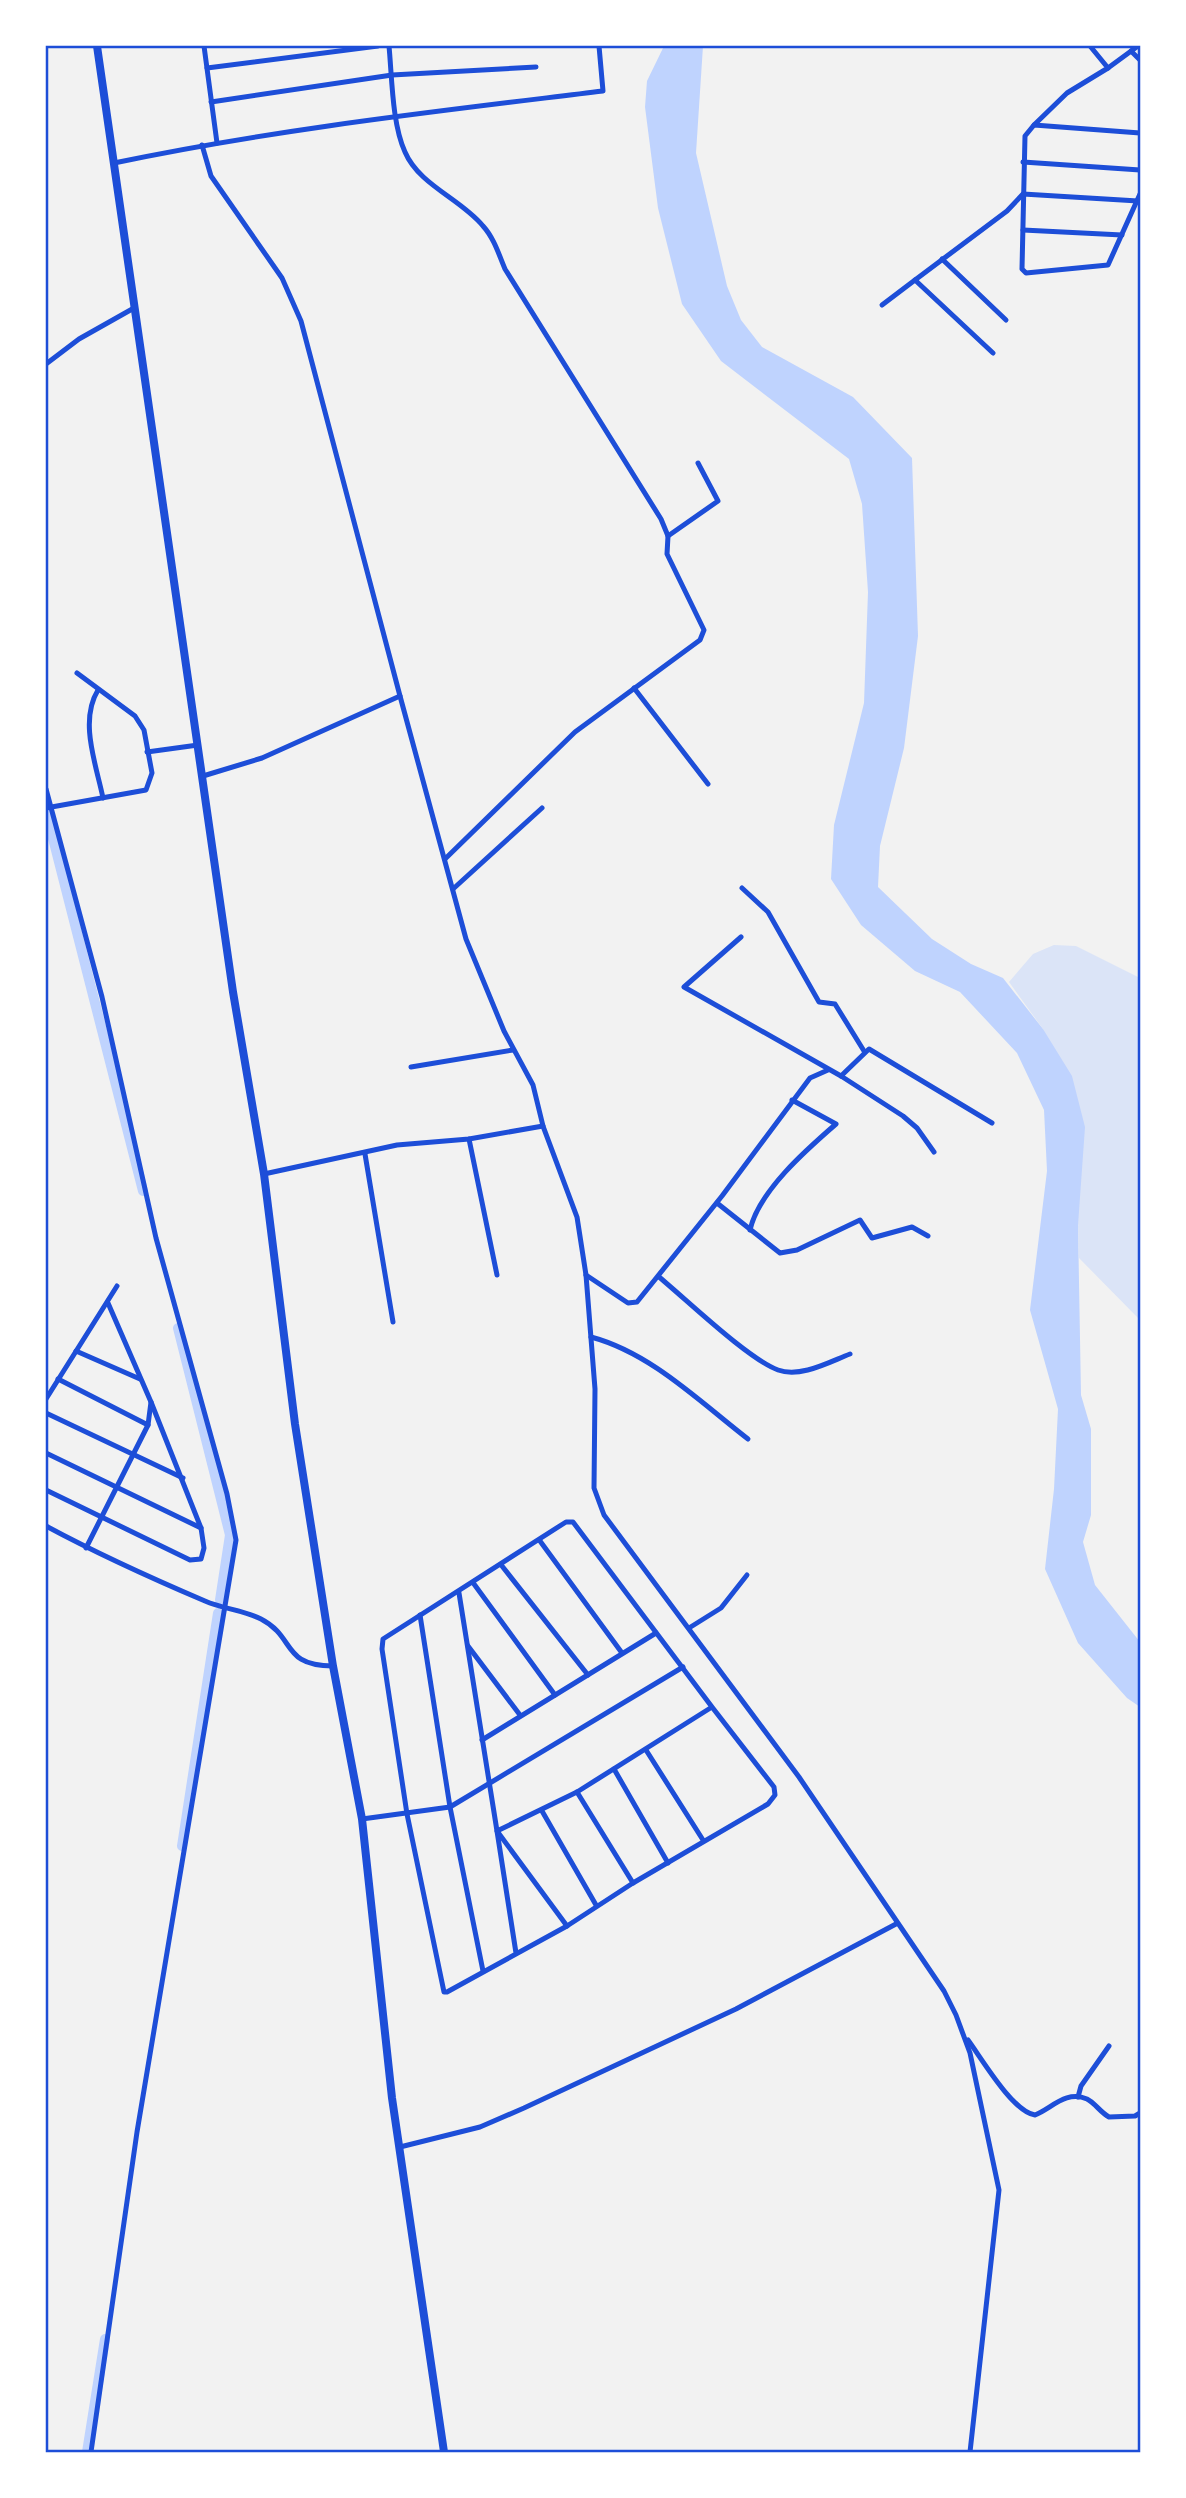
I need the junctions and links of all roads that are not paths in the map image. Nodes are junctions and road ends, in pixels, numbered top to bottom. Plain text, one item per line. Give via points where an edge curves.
1 (97, 46) edge
2 (204, 46) edge
3 (301, 46) edge
4 (379, 46) edge
5 (389, 46) edge
6 (599, 46) edge
7 (1090, 46) edge
8 (1138, 46) edge
9 (1131, 51) junction
10 (303, 55) junction
11 (1140, 60) edge
12 (536, 67) dead end
13 (207, 68) junction
14 (1108, 68) junction
15 (392, 75) junction
16 (211, 102) junction
17 (398, 116) junction
18 (1034, 125) junction
19 (1140, 133) edge
20 (217, 144) junction
21 (202, 145) junction
22 (1023, 162) junction
23 (114, 163) junction
24 (1140, 170) edge
25 (1023, 194) junction
26 (1140, 194) edge
27 (1138, 201) junction
28 (1023, 230) junction
29 (1122, 235) junction
30 (942, 259) junction
31 (915, 280) junction
32 (882, 305) dead end
33 (134, 309) junction
34 (1006, 320) dead end
35 (993, 353) dead end
36 (46, 364) edge
37 (698, 463) dead end
38 (668, 536) junction
39 (77, 673) dead end
40 (634, 688) junction
41 (98, 690) junction
42 (400, 696) junction
43 (198, 745) junction
44 (146, 752) junction
45 (203, 776) junction
46 (708, 783) dead end
47 (46, 789) edge
48 (103, 799) junction
49 (47, 808) edge
50 (542, 808) dead end
51 (445, 859) junction
52 (742, 888) dead end
53 (453, 889) junction
54 (741, 937) dead end
55 (513, 1050) junction
56 (864, 1051) junction
57 (411, 1068) dead end
58 (828, 1070) junction
59 (841, 1076) junction
60 (792, 1100) junction
61 (992, 1123) dead end
62 (543, 1126) junction
63 (469, 1139) junction
64 (934, 1152) dead end
65 (365, 1154) junction
66 (264, 1174) junction
67 (717, 1203) junction
68 (750, 1230) junction
69 (928, 1236) dead end
70 (497, 1275) dead end
71 (586, 1275) junction
72 (659, 1277) junction
73 (117, 1286) dead end
74 (108, 1303) junction
75 (393, 1322) dead end
76 (592, 1337) junction
77 (76, 1351) junction
78 (850, 1354) dead end
79 (58, 1379) junction
80 (141, 1380) junction
81 (46, 1399) edge
82 (151, 1402) junction
83 (46, 1413) edge
84 (148, 1425) junction
85 (748, 1439) dead end
86 (46, 1453) edge
87 (133, 1455) junction
88 (183, 1478) junction
89 (117, 1486) junction
90 (46, 1490) edge
91 (102, 1517) junction
92 (46, 1526) edge
93 (201, 1528) junction
94 (540, 1541) junction
95 (86, 1548) junction
96 (502, 1566) junction
97 (747, 1575) dead end
98 (474, 1584) junction
99 (459, 1593) junction
100 (223, 1607) junction
101 (420, 1615) junction
102 (689, 1628) junction
103 (656, 1633) junction
104 (466, 1643) junction
105 (622, 1653) junction
106 (333, 1666) junction
107 (683, 1667) junction
108 (588, 1675) junction
109 (555, 1695) junction
110 (712, 1707) junction
111 (520, 1715) junction
112 (482, 1740) junction
113 (646, 1750) junction
114 (614, 1769) junction
115 (489, 1786) junction
116 (577, 1792) junction
117 (450, 1807) junction
118 (542, 1811) junction
119 (407, 1814) junction
120 (362, 1819) junction
121 (497, 1831) junction
122 (703, 1840) junction
123 (668, 1863) junction
124 (633, 1882) junction
125 (596, 1905) junction
126 (896, 1924) junction
127 (567, 1926) junction
128 (516, 1953) junction
129 (483, 1971) junction
130 (964, 2034) junction
131 (1109, 2046) dead end
132 (1078, 2097) junction
133 (1140, 2113) edge
134 (400, 2147) junction
135 (91, 2452) edge
136 (444, 2452) edge
137 (970, 2452) edge

1 - 23 main road
2 - 13 street
3 - 10 street
4 - 10 street
5 - 15 street
6 - 17 street via 603,91
7 - 14 street
8 - 9 street
9 - 11 street
9 - 14 street
10 - 13 street
12 - 15 street
13 - 16 street
14 - 18 street via 1067,93
15 - 16 street
15 - 17 street
16 - 20 street
17 - 20 street
17 - 38 street via 406,155 417,170 483,225 505,269
18 - 19 street
18 - 22 street via 1025,136
20 - 21 street
21 - 23 street
21 - 42 street via 211,176 282,278 301,321
22 - 24 street
22 - 25 street
23 - 33 main road
25 - 27 street
25 - 28 street
25 - 30 street
26 - 27 street
27 - 29 street
28 - 29 street
28 - 29 street via 1022,269 1026,273 1105,267
30 - 31 street
30 - 34 street
31 - 32 street
31 - 35 street
33 - 36 street via 79,338
33 - 43 main road
37 - 38 street via 718,501
38 - 40 street via 667,554 703,636
39 - 41 street
40 - 46 street
40 - 51 street via 575,732
41 - 44 street via 135,716 144,730
41 - 48 street via 88,720
42 - 45 street via 262,758
42 - 51 street
43 - 44 street
43 - 45 main road
44 - 48 street via 152,772 146,790
45 - 66 main road
47 - 49 street
48 - 49 street
49 - 100 street via 102,997 156,1238 226,1494 236,1540
50 - 53 street
51 - 53 street
52 - 56 street via 768,912 819,1002 835,1004
53 - 55 street via 466,939
54 - 58 street via 684,987
55 - 57 street
55 - 62 street via 533,1085
56 - 59 street
56 - 61 street via 869,1049
58 - 59 street
58 - 60 street via 810,1078
59 - 64 street via 912,1122
60 - 67 street
60 - 68 street via 836,1124 799,1155 753,1217
62 - 63 street
62 - 71 street via 577,1217
63 - 65 street via 397,1145
63 - 70 street
65 - 66 street
65 - 75 street
66 - 106 main road via 295,1424
67 - 68 street
67 - 72 street
68 - 69 street via 784,1253 858,1220 872,1238 912,1227
71 - 72 street via 632,1304
71 - 76 street
72 - 78 street via 751,1354 779,1371 808,1370
73 - 74 street
74 - 77 street
74 - 80 street
76 - 85 street via 618,1344
76 - 102 street via 594,1488 604,1515
77 - 79 street
77 - 80 street
79 - 81 street
79 - 84 street
80 - 82 street
82 - 84 street
82 - 88 street
83 - 87 street
84 - 87 street
86 - 89 street
87 - 88 street
87 - 89 street
88 - 93 street
89 - 91 street
89 - 93 street
90 - 91 street
91 - 93 street via 197,1561 204,1548
91 - 95 street
92 - 95 street
94 - 96 street
94 - 103 street via 573,1522
94 - 105 street
95 - 100 street
96 - 98 street
96 - 108 street
97 - 102 street via 721,1608
98 - 99 street
98 - 109 street
99 - 101 street
99 - 104 street
100 - 106 street via 268,1623 300,1660
100 - 135 street via 133,2159
101 - 117 street
101 - 119 street via 388,1634 382,1650
102 - 126 street via 840,1836
103 - 105 street
103 - 107 street
104 - 111 street
104 - 112 street
105 - 108 street
106 - 120 main road
107 - 110 street
107 - 115 street
108 - 109 street
109 - 111 street
110 - 113 street
110 - 122 street via 774,1787 775,1795 768,1804
111 - 112 street
112 - 115 street
113 - 114 street
113 - 122 street
114 - 116 street
114 - 123 street
115 - 117 street
115 - 121 street
116 - 118 street
116 - 124 street
117 - 119 street
117 - 129 street
118 - 121 street
118 - 125 street
119 - 120 street
119 - 129 street via 443,1991
120 - 134 main road
121 - 127 street
121 - 128 street
122 - 123 street
123 - 124 street
124 - 125 street
125 - 127 street
126 - 130 street via 944,1991
126 - 134 street via 736,2009 524,2109 481,2127
127 - 128 street
128 - 129 street
130 - 132 street via 1027,2113 1035,2115 1058,2100
130 - 137 street via 999,2190
131 - 132 street via 1081,2085
132 - 133 street via 1109,2117
134 - 136 main road

